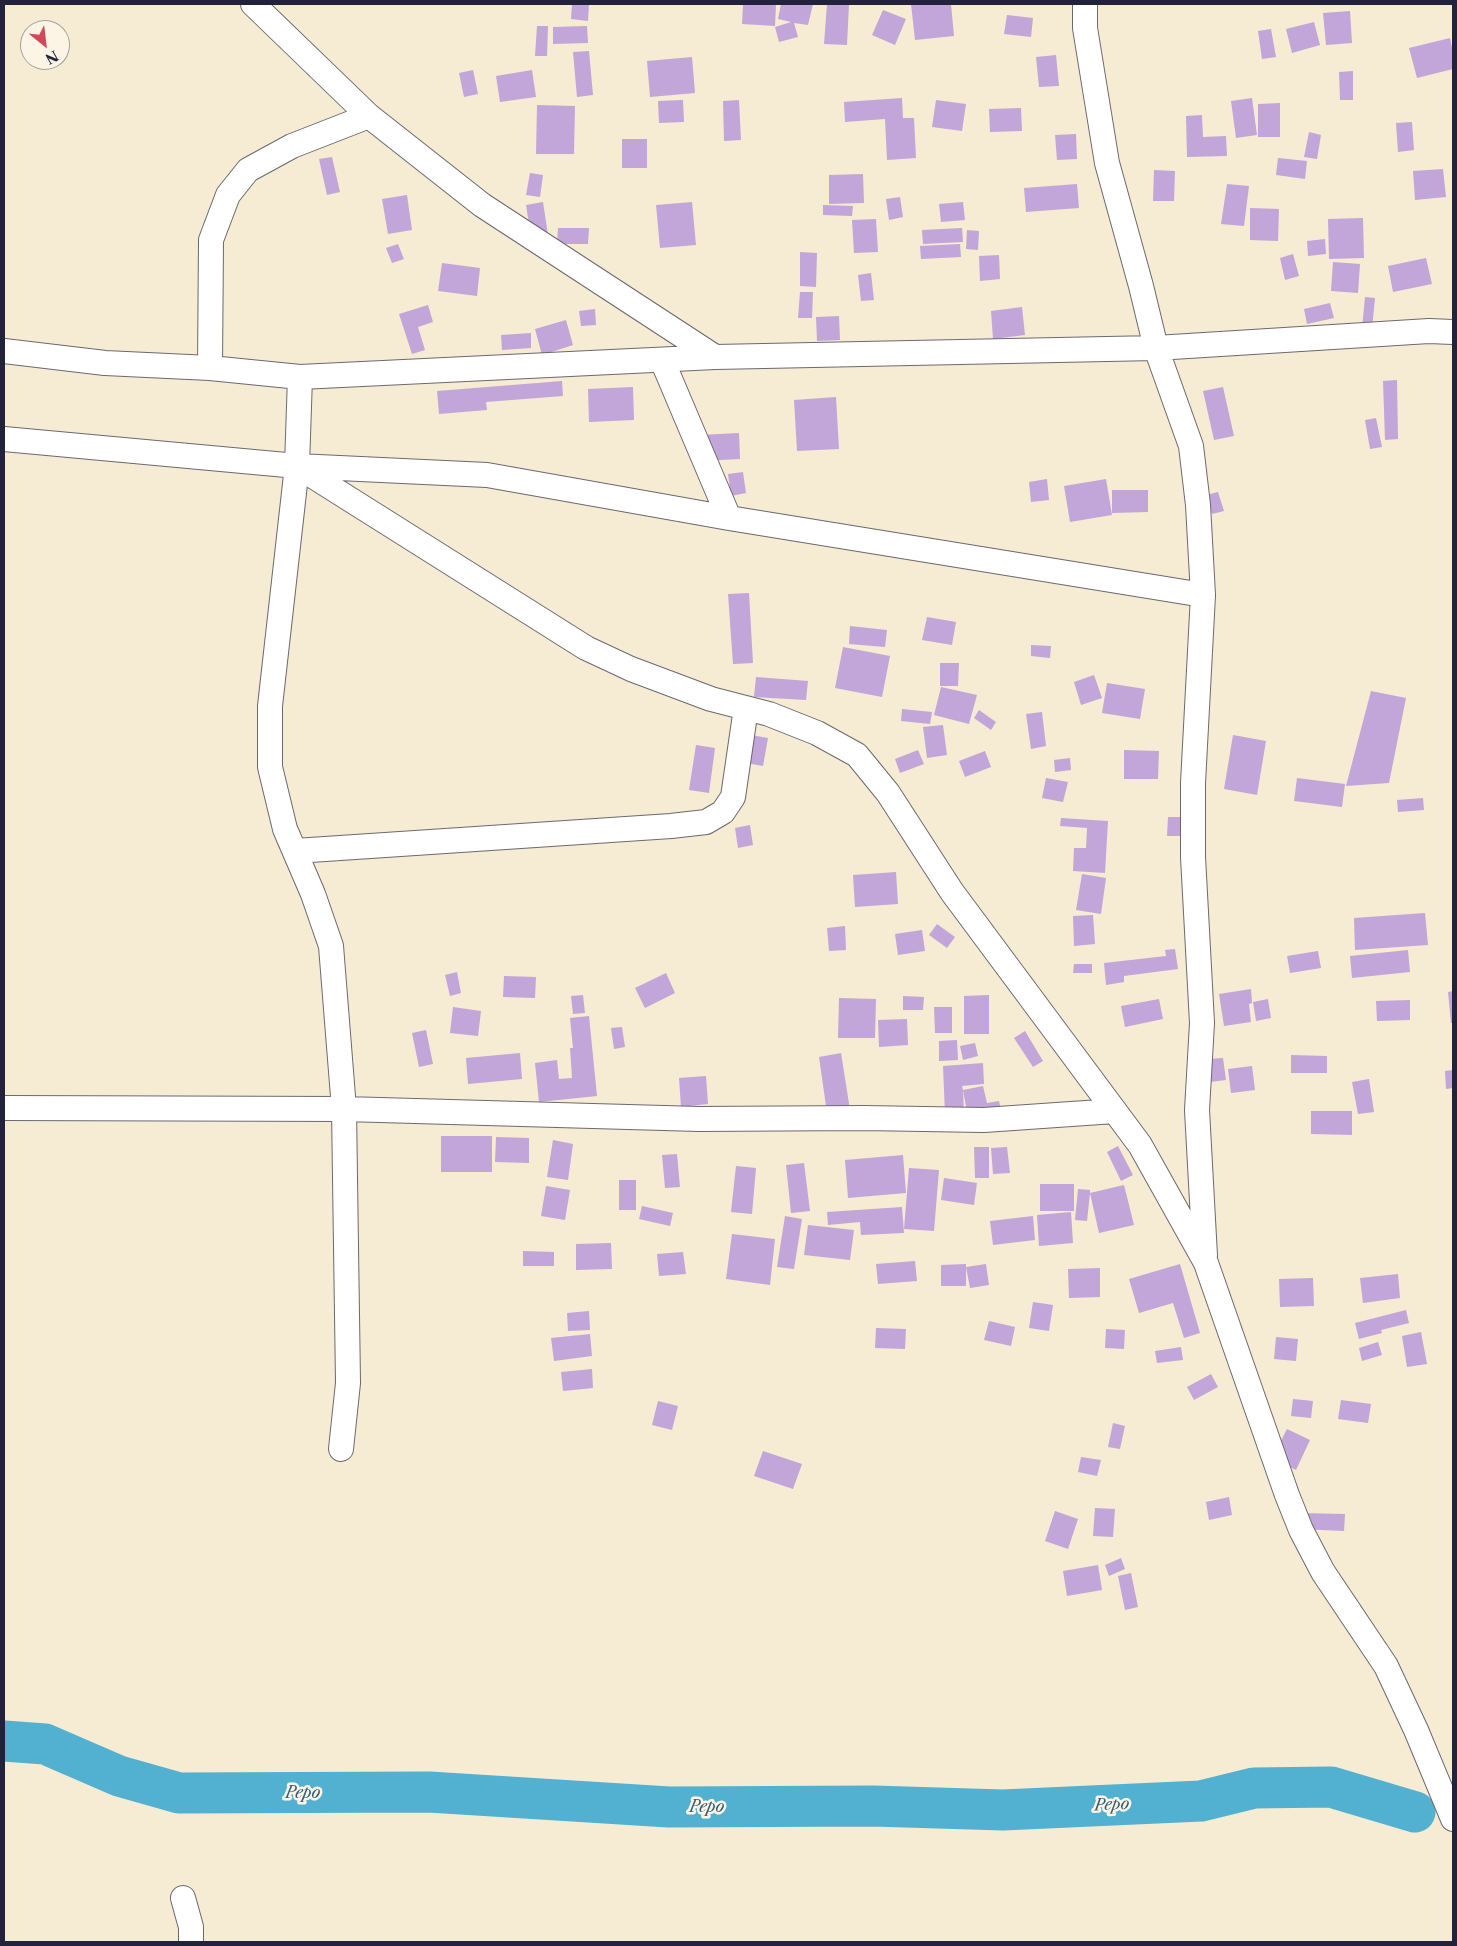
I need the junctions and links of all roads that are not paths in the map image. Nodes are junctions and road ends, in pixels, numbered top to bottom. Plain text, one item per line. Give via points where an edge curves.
1 (253, 4) edge
2 (1085, 4) edge
3 (369, 116) junction
4 (1453, 332) edge
5 (1156, 348) junction
6 (4, 351) edge
7 (715, 357) junction
8 (662, 360) junction
9 (210, 368) junction
10 (300, 377) junction
11 (4, 439) edge
12 (296, 466) junction
13 (729, 518) junction
14 (1203, 595) junction
15 (746, 708) junction
16 (295, 851) junction
17 (4, 1108) edge
18 (344, 1109) junction
19 (1115, 1111) junction
20 (1206, 1263) junction
21 (341, 1449) dead end
22 (1453, 1818) edge
23 (183, 1898) dead end
24 (191, 1942) edge

1 - 3 street
2 - 5 street via 1085,28 1107,163
3 - 7 street via 482,205
3 - 9 street via 292,146 248,170 228,195 211,240
4 - 5 street
5 - 7 street
5 - 14 street via 1191,446
6 - 9 street via 105,363
7 - 8 street
8 - 10 street
8 - 13 street
9 - 10 street
10 - 12 street
11 - 12 street
12 - 13 street via 488,475
12 - 15 street via 586,648 631,669 711,699
12 - 16 street via 270,706 270,767 285,829
13 - 14 street
14 - 20 street via 1193,783 1202,1023 1197,1110
15 - 16 street via 733,797 723,812 706,822
15 - 19 street via 817,734 857,755 888,793 952,892
16 - 18 street via 331,946
17 - 18 street
18 - 19 street via 699,1119 984,1120
18 - 21 street via 348,1383
19 - 20 street via 1140,1145
20 - 22 street via 1301,1530 1323,1572 1386,1666
23 - 24 street via 191,1927

